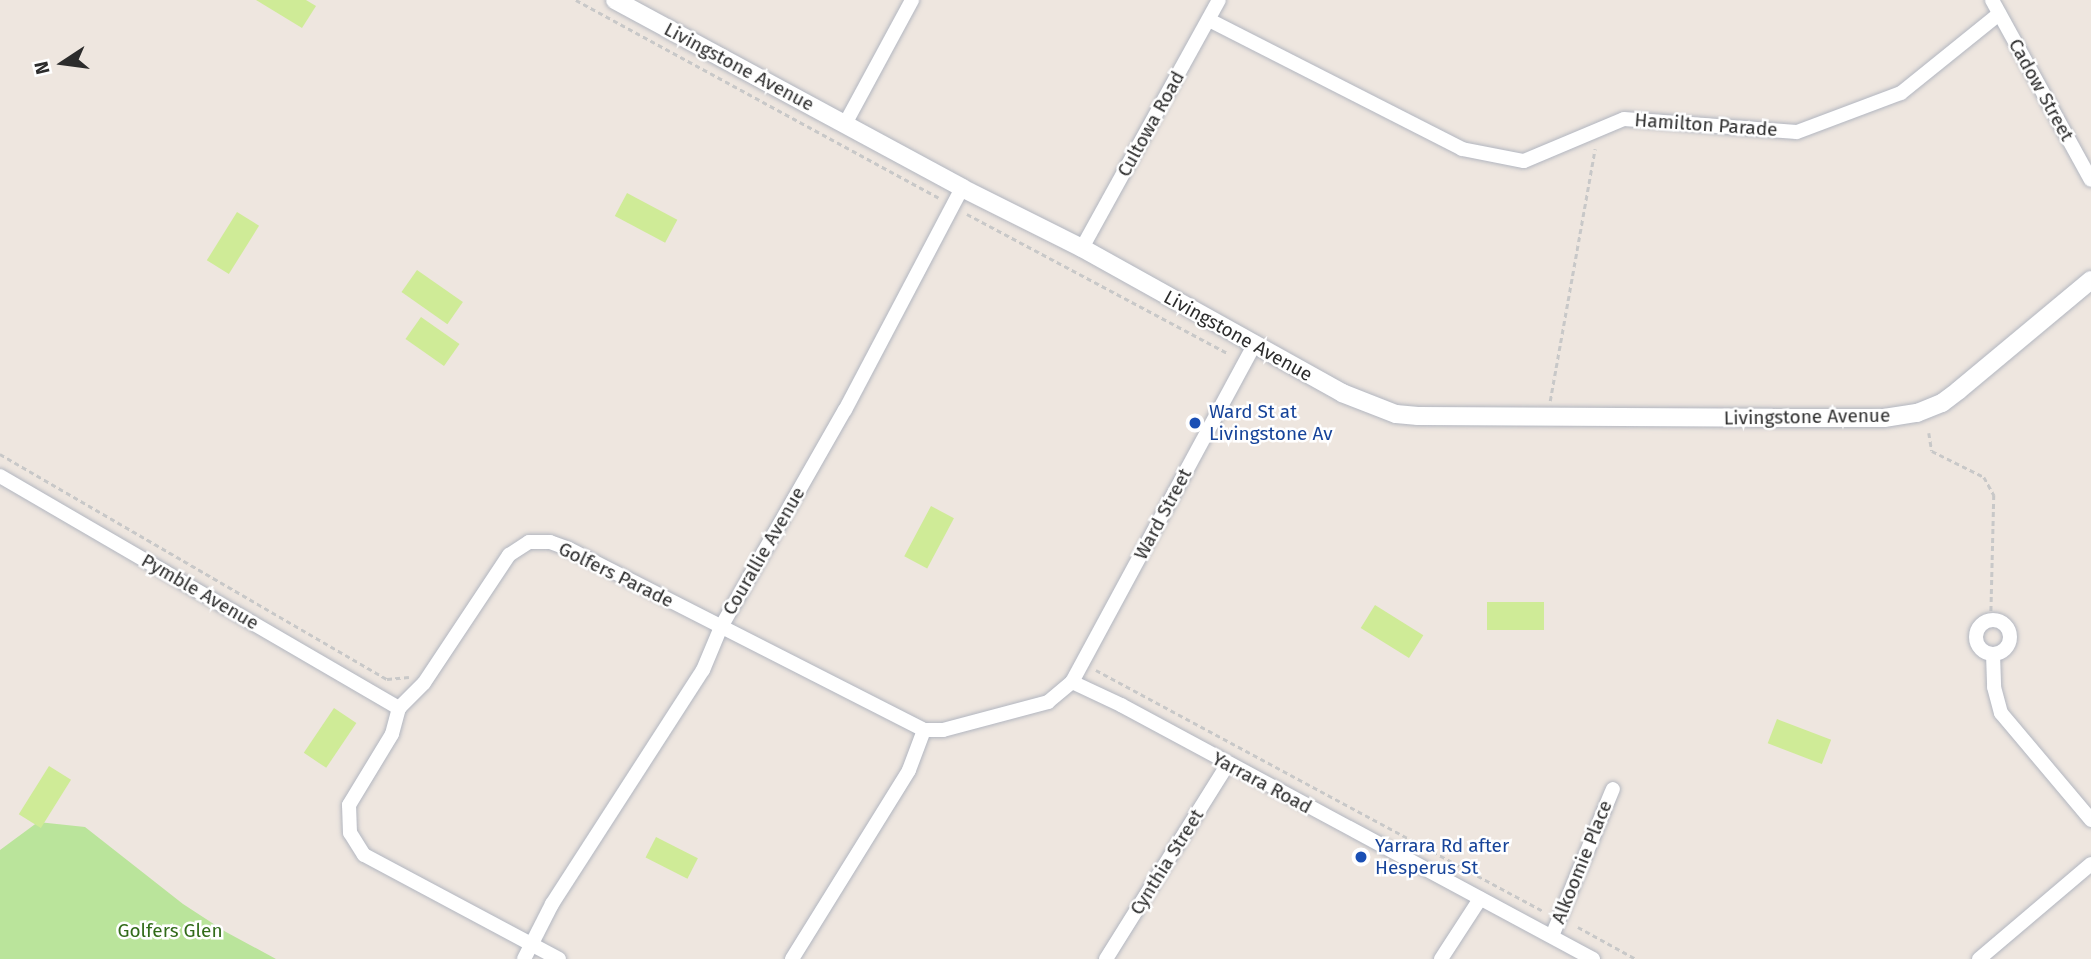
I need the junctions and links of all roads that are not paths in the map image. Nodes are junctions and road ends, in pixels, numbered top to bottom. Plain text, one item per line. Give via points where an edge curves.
1 (615, 0) edge
2 (912, 0) edge
3 (1219, 0) edge
4 (1992, 0) edge
5 (1999, 14) junction
6 (1209, 20) junction
7 (845, 124) junction
8 (2091, 180) edge
9 (962, 188) junction
10 (1082, 248) junction
11 (2091, 280) edge
12 (1254, 345) junction
13 (0, 475) edge
14 (721, 627) junction
15 (1993, 654) junction
16 (1072, 682) junction
17 (399, 708) junction
18 (924, 730) junction
19 (1228, 764) junction
20 (1613, 789) dead end
21 (2091, 820) edge
22 (2091, 864) edge
23 (1480, 899) junction
24 (1552, 936) junction
25 (533, 945) junction
26 (524, 959) edge
27 (559, 959) edge
28 (792, 959) edge
29 (1106, 959) edge
30 (1441, 959) edge
31 (1593, 959) edge
32 (1979, 959) edge

1 - 7 street, Livingstone Avenue
2 - 7 street
3 - 6 street, Cultowa Road
4 - 5 street, Cadow Street
5 - 6 street, Hamilton Parade via 1901,93 1797,132 1624,118 1524,160 1462,149
5 - 8 street, Cadow Street
6 - 10 street, Cultowa Road
7 - 9 street, Livingstone Avenue
9 - 10 street, Livingstone Avenue
9 - 14 street, Courallie Avenue via 845,410
10 - 12 street, Livingstone Avenue
11 - 12 street, Livingstone Avenue via 1942,403 1884,418 1396,414 1342,393
12 - 16 street, Ward Street
13 - 17 street, Pymble Avenue
14 - 17 street, Golfers Parade via 569,549 550,542 529,542 509,555 424,683
14 - 18 street, Golfers Parade
14 - 25 street, Courallie Avenue via 703,670 552,904
15 - 15 street via 2007,647 2010,637 2007,626 1991,620 1980,625 1976,636 1982,650
15 - 21 street via 2001,713
16 - 18 street via 1048,702 943,730
16 - 19 street, Yarrara Road
17 - 25 street, Golfers Parade via 392,734 349,805 350,833 364,855
18 - 28 street via 909,770
19 - 23 street, Yarrara Road
19 - 29 street, Cynthia Street
20 - 24 street, Alkoomie Place
22 - 32 street
23 - 24 street, Yarrara Road
23 - 30 street
24 - 31 street, Yarrara Road
25 - 26 street, Courallie Avenue
25 - 27 street, Golfers Parade

